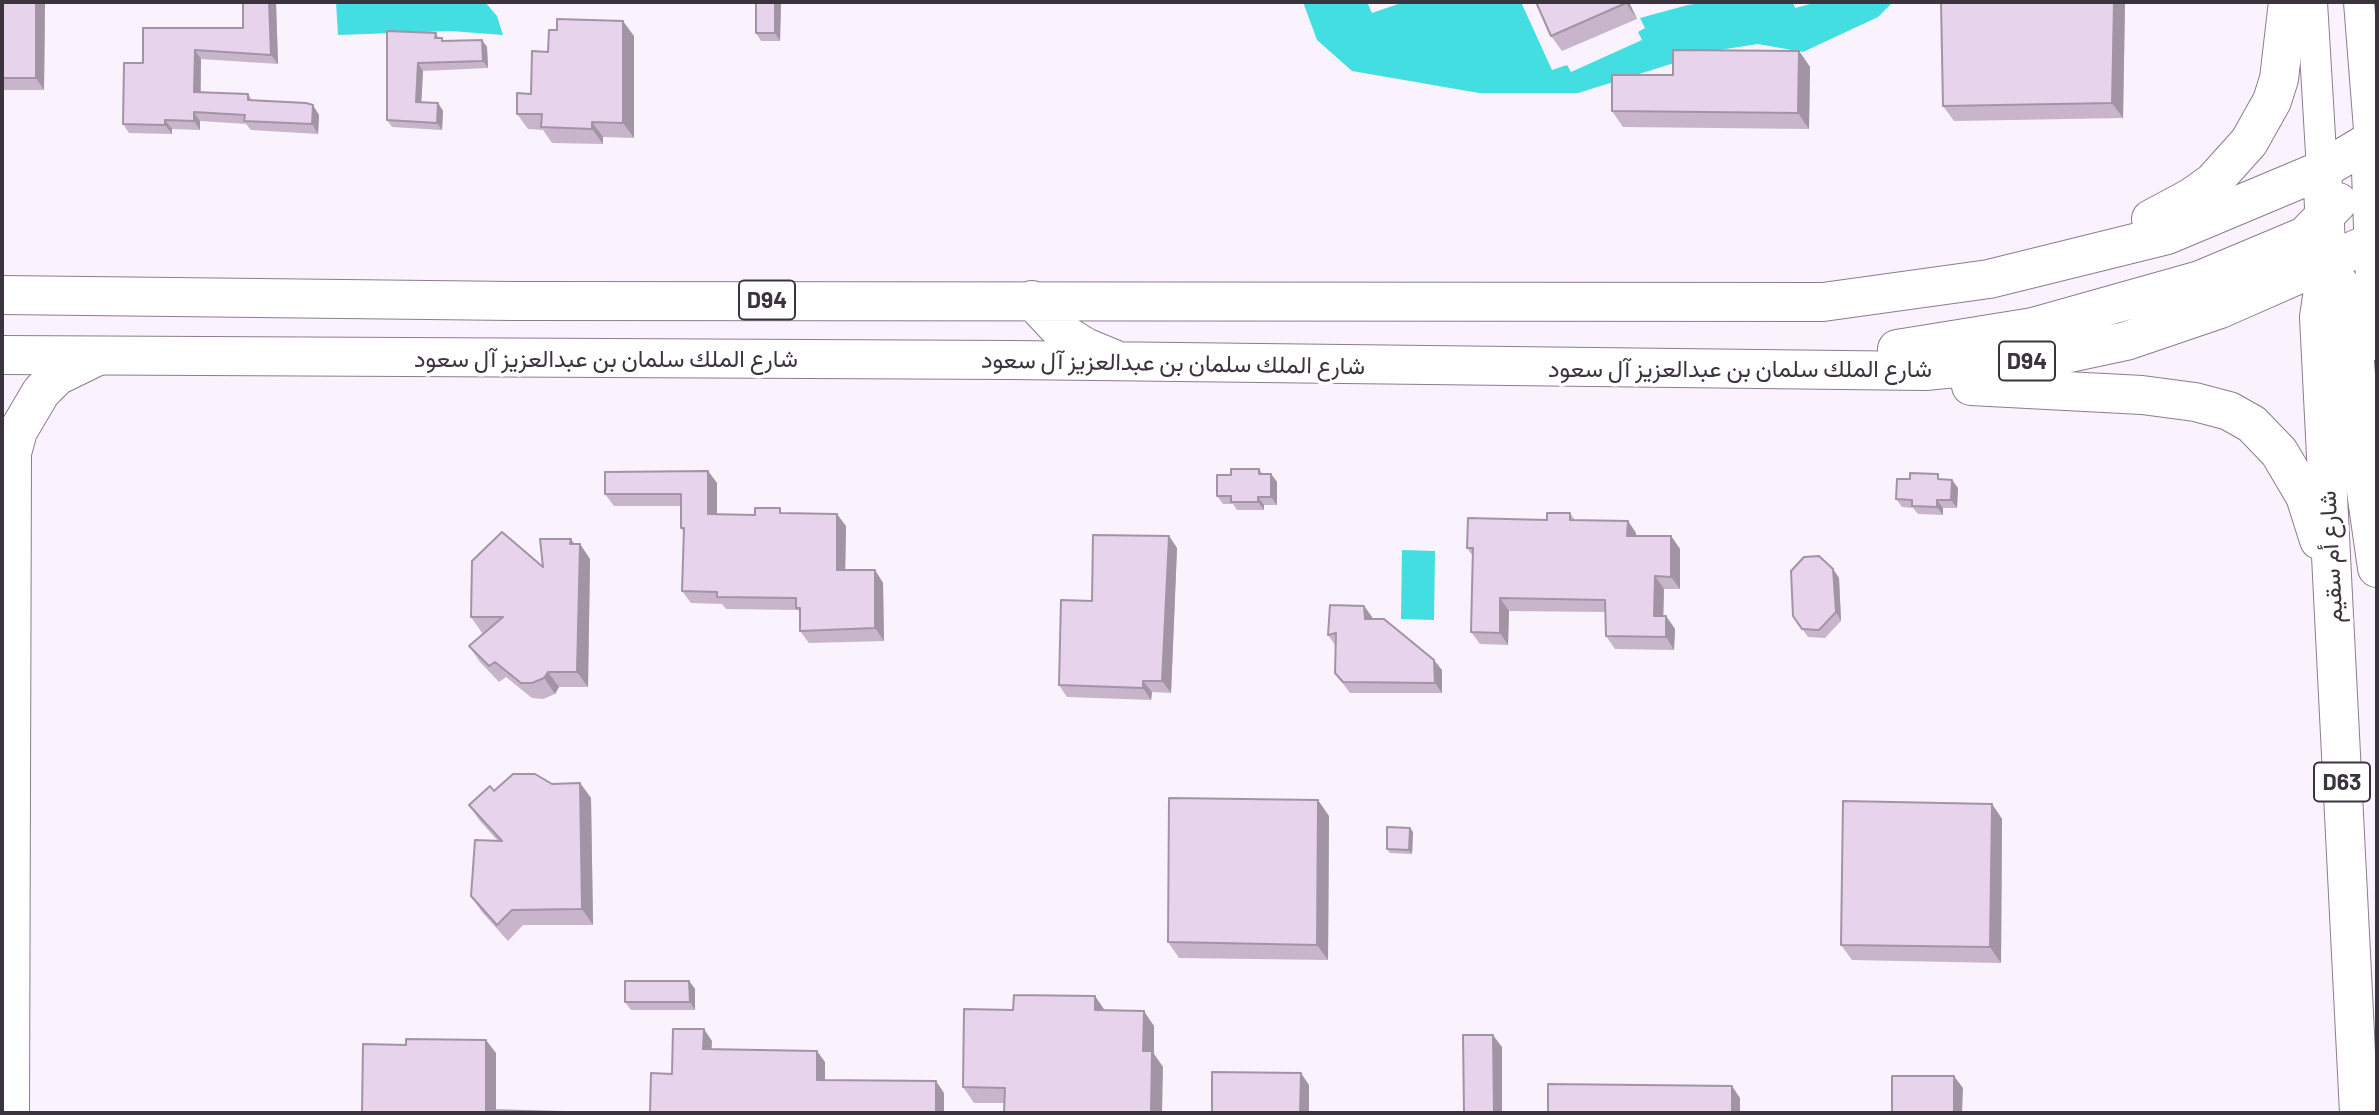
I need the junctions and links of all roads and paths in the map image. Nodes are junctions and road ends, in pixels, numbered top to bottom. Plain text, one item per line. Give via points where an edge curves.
1 (2288, 2) edge
2 (2312, 2) edge
3 (2358, 2) edge
4 (2374, 140) edge
5 (2322, 170) junction
6 (2375, 192) edge
7 (2167, 235) junction
8 (2319, 239) junction
9 (2375, 241) edge
10 (2067, 260) junction
11 (2, 295) edge
12 (1032, 300) junction
13 (2377, 341) edge
14 (2, 355) edge
15 (98, 356) junction
16 (1130, 364) junction
17 (1711, 371) junction
18 (7, 439) edge
19 (2377, 568) edge
20 (2333, 589) junction
21 (7, 698) edge
22 (10, 1113) edge
23 (2359, 1113) edge

1 - 10 main road via 2284,56 2272,101 2233,163 2192,197
2 - 5 street, شارع أم سقيم
3 - 4 street
4 - 5 main road, D94
4 - 6 main road
4 - 8 main road
5 - 7 main road, D94
5 - 8 main road, شارع أم سقيم
6 - 8 main road via 2348,226
6 - 9 main road
7 - 8 main road via 2257,223 2290,227
7 - 10 main road, D94
8 - 9 main road
8 - 17 main road via 2200,280 2033,327 1913,348
8 - 19 main road via 2352,320 2365,484
8 - 20 main road, شارع أم سقيم / D63
9 - 13 main road
10 - 12 main road, D94 via 1989,279 1823,302
11 - 12 main road, D94 via 513,301
12 - 16 main road via 1064,334
14 - 15 main road, شارع الملك سلمان بن عبدالعزيز آل سعود
15 - 16 main road, شارع الملك سلمان بن عبدالعزيز آل سعود
15 - 18 main road via 57,376
16 - 17 main road, شارع الملك سلمان بن عبدالعزيز آل سعود
17 - 20 main road via 2141,395 2217,407 2252,424 2279,452 2305,496
18 - 21 main road
20 - 23 main road, شارع أم سقيم / D63
21 - 22 main road

